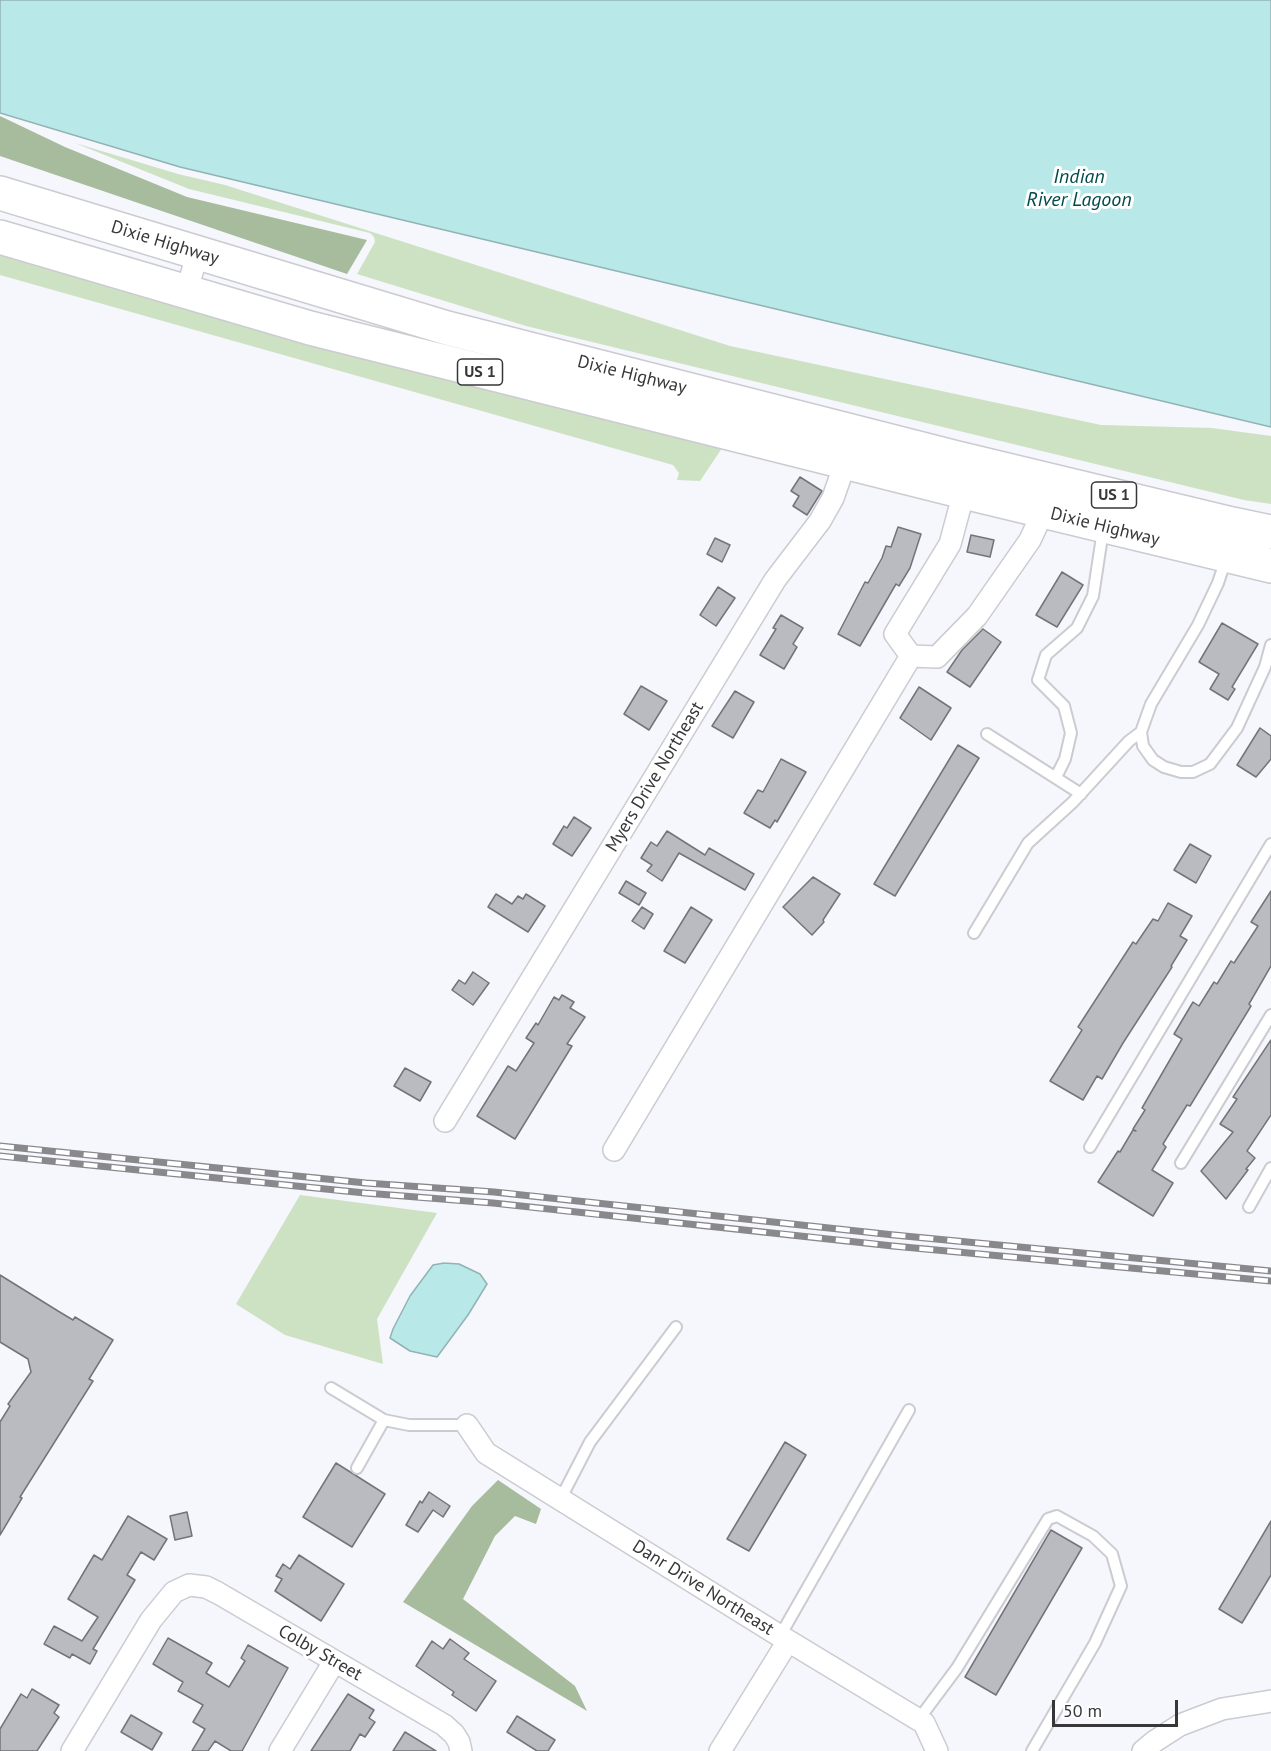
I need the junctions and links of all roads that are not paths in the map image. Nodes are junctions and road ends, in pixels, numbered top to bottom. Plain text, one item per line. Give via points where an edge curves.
1 (0, 193) edge
2 (0, 237) edge
3 (198, 252) junction
4 (186, 293) junction
5 (856, 431) junction
6 (846, 463) junction
7 (964, 492) junction
8 (1043, 512) junction
9 (1232, 524) junction
10 (1104, 526) junction
11 (1271, 532) edge
12 (1227, 556) junction
13 (1271, 566) edge
14 (1271, 645) edge
15 (911, 656) junction
16 (1141, 732) junction
17 (987, 734) dead end
18 (1056, 777) junction
19 (1081, 794) junction
20 (1271, 844) edge
21 (974, 933) dead end
22 (1271, 1015) edge
23 (446, 1121) dead end
24 (1090, 1147) dead end
25 (614, 1150) dead end
26 (1181, 1163) dead end
27 (1271, 1168) edge
28 (1249, 1207) dead end
29 (676, 1328) dead end
30 (331, 1388) dead end
31 (909, 1410) dead end
32 (384, 1420) junction
33 (467, 1425) joint
34 (357, 1468) dead end
35 (560, 1500) junction
36 (784, 1639) junction
37 (334, 1662) junction
38 (1271, 1701) edge
39 (919, 1719) junction
40 (72, 1751) edge
41 (280, 1751) edge
42 (461, 1751) edge
43 (720, 1751) edge
44 (937, 1751) edge
45 (1032, 1751) edge
46 (1143, 1751) edge

1 - 3 main road, Dixie Highway / US 1
2 - 4 main road, Dixie Highway / US 1
3 - 4 street
3 - 5 main road, Dixie Highway / US 1 via 447,328
4 - 6 main road, Dixie Highway / US 1 via 437,361
5 - 6 street, Myers Drive Northeast
5 - 9 main road, Dixie Highway / US 1
6 - 7 main road, Dixie Highway / US 1
6 - 23 street, Myers Drive Northeast via 820,521 775,580
7 - 8 main road, Dixie Highway / US 1
7 - 15 street via 950,544 895,634
8 - 10 main road, Dixie Highway / US 1
8 - 15 street via 1030,540 977,616 937,657
9 - 11 main road, Dixie Highway / US 1
9 - 12 street
10 - 12 main road, Dixie Highway / US 1
10 - 18 lane via 1093,597 1077,628 1046,655 1038,680 1064,706 1071,733
12 - 13 main road, Dixie Highway / US 1
12 - 16 lane via 1198,626 1151,704
14 - 16 lane via 1237,728 1210,764 1193,772 1164,766 1153,760 1143,746
15 - 25 street
16 - 19 lane
17 - 18 lane
18 - 19 lane
19 - 21 lane via 1028,843
20 - 24 lane
22 - 26 lane
27 - 28 lane
29 - 35 lane via 590,1442
30 - 32 lane
31 - 36 lane
32 - 33 lane via 409,1425
32 - 34 lane
33 - 35 street, Danr Drive Northeast via 486,1453
35 - 36 street, Danr Drive Northeast
36 - 39 street, Danr Drive Northeast
36 - 43 street
37 - 40 street, Colby Street via 206,1587 182,1587 166,1599 151,1620
37 - 41 street
37 - 42 street, Colby Street via 444,1725 454,1734
38 - 46 street via 1222,1709 1180,1725
39 - 44 street, Danr Drive Northeast
39 - 45 lane via 948,1683 1048,1519 1056,1516 1093,1536 1112,1554 1121,1586 1095,1643

